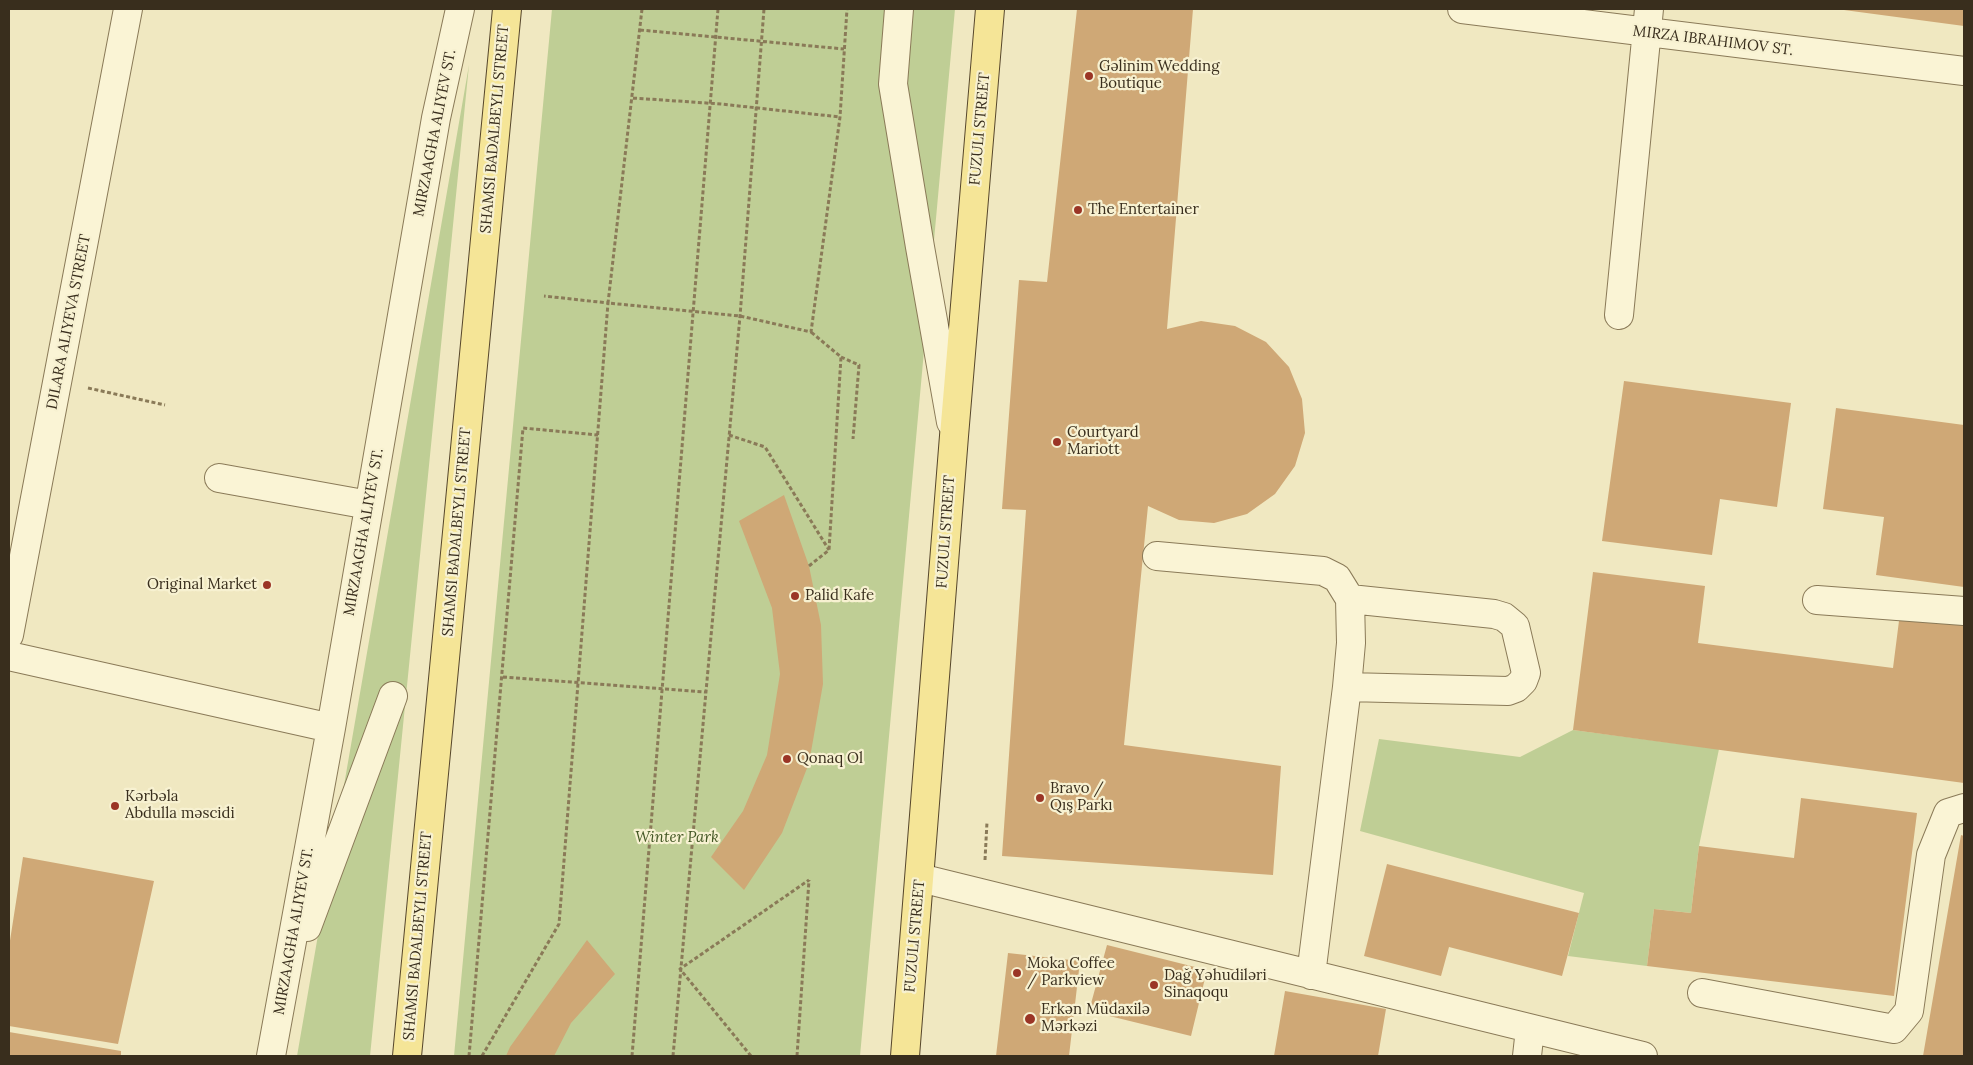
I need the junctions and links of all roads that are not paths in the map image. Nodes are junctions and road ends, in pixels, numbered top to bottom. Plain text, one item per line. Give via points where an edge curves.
1 (128, 9) edge
2 (460, 9) edge
3 (507, 9) edge
4 (899, 9) edge
5 (990, 9) edge
6 (1462, 9) edge
7 (1648, 21) edge
8 (1964, 71) edge
9 (1618, 315) dead end
10 (954, 436) junction
11 (219, 478) dead end
12 (369, 505) junction
13 (1157, 556) dead end
14 (1350, 598) junction
15 (1817, 600) dead end
16 (1964, 611) edge
17 (9, 635) edge
18 (9, 656) edge
19 (1347, 687) junction
20 (393, 696) dead end
21 (331, 728) junction
22 (1964, 808) edge
23 (920, 878) junction
24 (1311, 975) junction
25 (1702, 993) dead end
26 (282, 994) junction
27 (1530, 1029) junction
28 (271, 1056) edge
29 (407, 1056) edge
30 (905, 1056) edge
31 (1527, 1056) edge
32 (1643, 1056) edge

1 - 17 street, DILARA ALIYEVA STREET
2 - 12 street, MIRZAAGHA ALIYEV ST. via 436,118
3 - 29 main road, SHAMSI BADALBEYLI STREET
4 - 10 street via 893,84
5 - 10 main road, FUZULI STREET
6 - 7 street, MIRZA IBRAHIMOV ST.
7 - 8 street, MIRZA IBRAHIMOV ST.
7 - 9 street
10 - 23 main road, FUZULI STREET
11 - 12 street
12 - 21 street, MIRZAAGHA ALIYEV ST.
13 - 14 street via 1324,571 1337,578
14 - 19 street via 1351,643
14 - 19 street via 1504,617 1515,626 1526,673 1523,681 1508,691
15 - 16 street
18 - 21 street
19 - 24 street
20 - 26 street
21 - 26 street, MIRZAAGHA ALIYEV ST.
22 - 25 street via 1948,813 1931,855 1909,1011 1894,1029
23 - 24 street
23 - 30 main road, FUZULI STREET
24 - 27 street
26 - 28 street, MIRZAAGHA ALIYEV ST.
27 - 31 street
27 - 32 street

